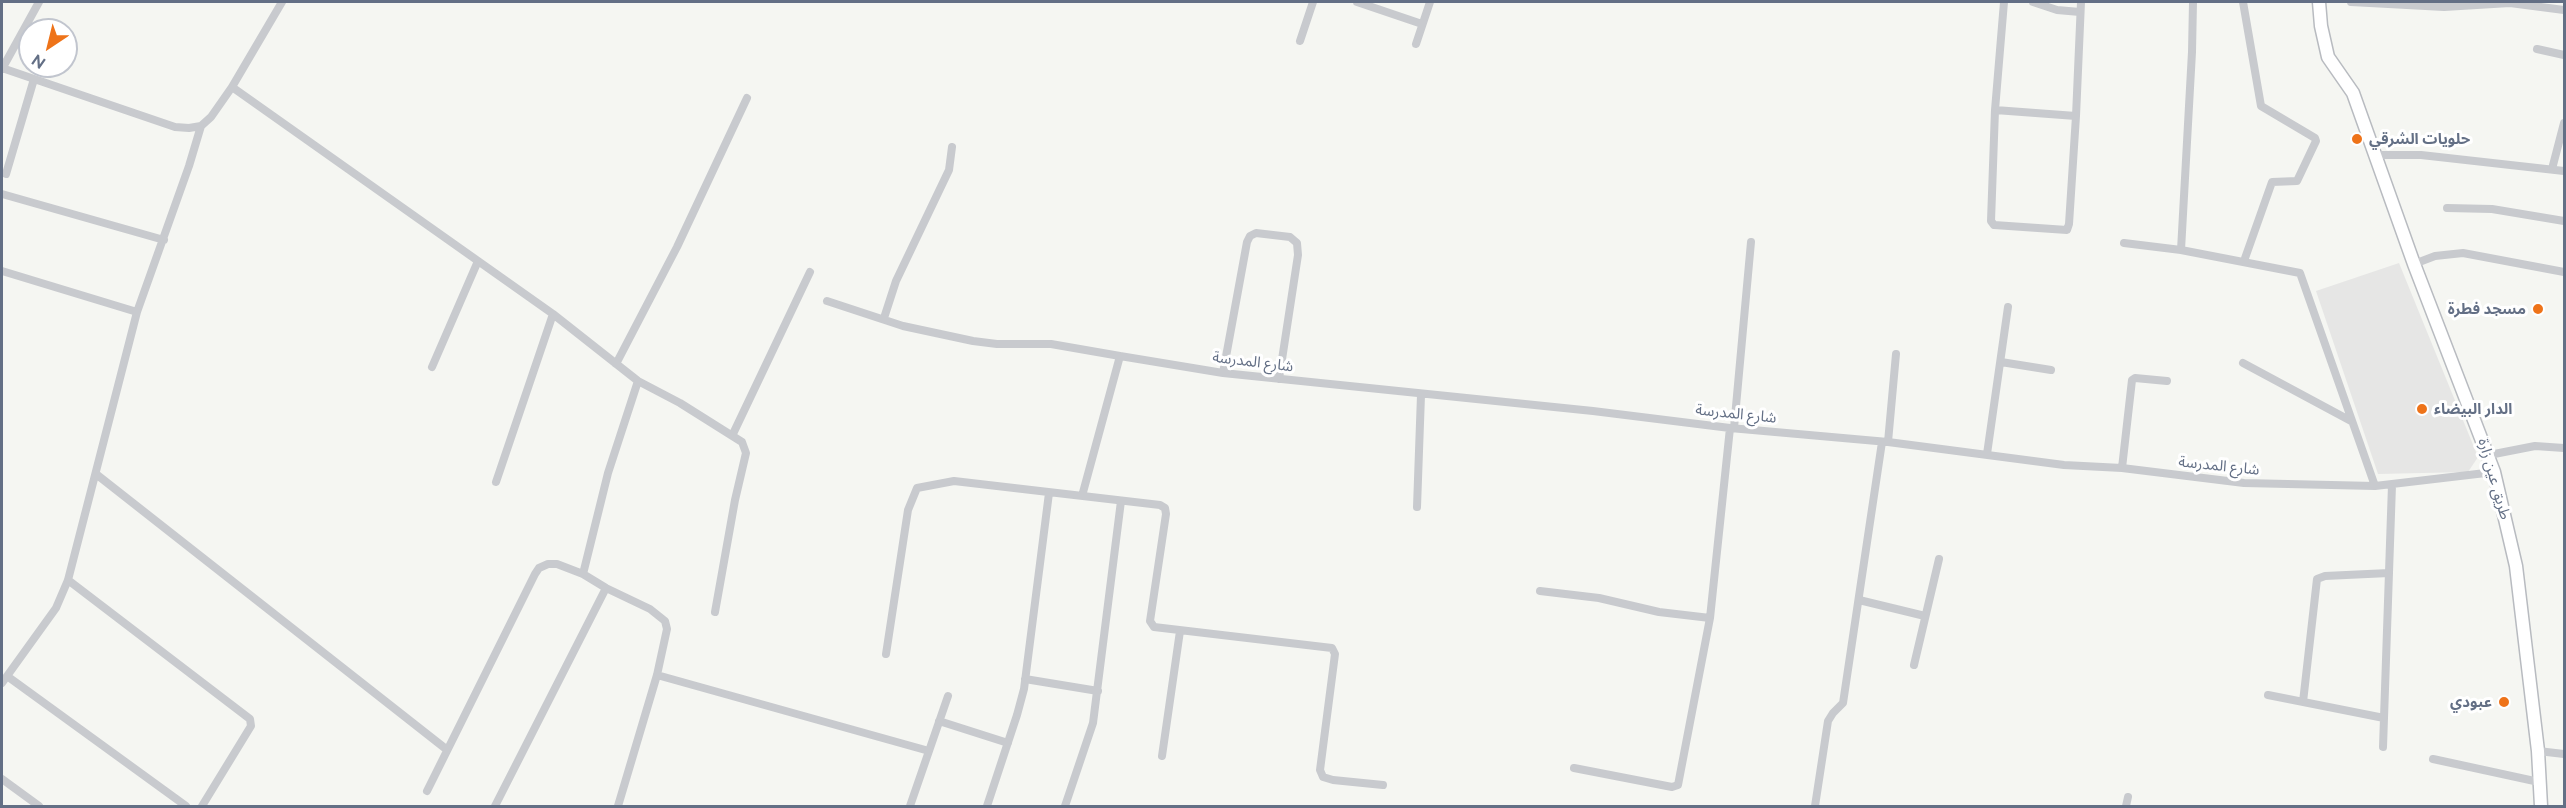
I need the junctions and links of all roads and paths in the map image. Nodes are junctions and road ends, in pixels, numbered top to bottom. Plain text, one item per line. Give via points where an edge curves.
1 (39, 2) edge
2 (282, 2) edge
3 (1313, 2) edge
4 (1357, 2) edge
5 (1430, 2) edge
6 (2004, 2) edge
7 (2033, 2) edge
8 (2081, 2) edge
9 (2193, 2) edge
10 (2243, 2) edge
11 (2319, 2) edge
12 (2351, 2) edge
13 (2510, 2) edge
14 (2565, 10) edge
15 (2080, 12) junction
16 (1422, 24) junction
17 (1300, 41) dead end
18 (1416, 44) dead end
19 (2537, 49) dead end
20 (2565, 55) edge
21 (2, 68) edge
22 (34, 79) junction
23 (231, 87) junction
24 (747, 98) dead end
25 (1995, 110) junction
26 (2076, 116) junction
27 (2565, 123) edge
28 (201, 126) junction
29 (951, 147) dead end
30 (2375, 155) junction
31 (2552, 169) junction
32 (2565, 171) edge
33 (6, 174) dead end
34 (2, 194) edge
35 (2446, 208) dead end
36 (2565, 222) edge
37 (164, 240) junction
38 (1751, 242) dead end
39 (2124, 243) dead end
40 (2181, 250) junction
41 (478, 261) junction
42 (2244, 261) junction
43 (2414, 264) junction
44 (2, 271) edge
45 (810, 272) dead end
46 (2565, 272) edge
47 (827, 301) dead end
48 (2008, 307) dead end
49 (137, 312) junction
50 (553, 314) junction
51 (884, 318) junction
52 (1896, 354) dead end
53 (1120, 356) junction
54 (2001, 362) junction
55 (2243, 363) dead end
56 (616, 364) junction
57 (432, 367) dead end
58 (2051, 370) dead end
59 (1223, 374) junction
60 (1279, 379) junction
61 (638, 381) junction
62 (2167, 381) dead end
63 (1421, 395) junction
64 (2351, 421) junction
65 (1732, 428) junction
66 (732, 436) junction
67 (1885, 442) junction
68 (2565, 448) edge
69 (1987, 454) junction
70 (2489, 455) junction
71 (2122, 468) junction
72 (2494, 472) junction
73 (96, 474) junction
74 (496, 482) dead end
75 (2392, 485) junction
76 (2375, 486) junction
77 (1049, 493) junction
78 (1082, 496) junction
79 (1121, 501) junction
80 (1417, 507) dead end
81 (1939, 558) dead end
82 (2389, 573) junction
83 (583, 574) junction
84 (68, 580) junction
85 (606, 588) junction
86 (1540, 591) dead end
87 (1859, 600) junction
88 (715, 612) dead end
89 (1925, 616) junction
90 (1710, 618) junction
91 (1180, 631) junction
92 (886, 654) dead end
93 (1914, 665) dead end
94 (657, 675) junction
95 (4, 679) edge
96 (1025, 679) junction
97 (1098, 690) junction
98 (2268, 695) dead end
99 (948, 696) dead end
100 (2303, 702) junction
101 (2384, 718) junction
102 (939, 721) junction
103 (1008, 743) junction
104 (2383, 747) dead end
105 (446, 749) junction
106 (929, 751) junction
107 (2538, 751) junction
108 (2565, 754) edge
109 (1162, 756) dead end
110 (2433, 759) dead end
111 (1574, 768) dead end
112 (2, 779) edge
113 (2539, 782) junction
114 (1383, 785) dead end
115 (427, 790) dead end
116 (2128, 797) dead end
117 (39, 807) edge
118 (186, 807) edge
119 (202, 807) edge
120 (495, 807) edge
121 (618, 807) edge
122 (910, 807) edge
123 (987, 807) edge
124 (1065, 807) edge
125 (1815, 807) edge
126 (2126, 807) edge
127 (2541, 807) edge

1 - 21 street
2 - 23 street
3 - 17 street
4 - 16 street
5 - 16 street
6 - 25 street
7 - 15 street
8 - 15 street
9 - 40 street
10 - 42 street via 2261,106 2316,141 2297,181 2272,182
11 - 30 main road, طريق عين زارة via 2328,57 2354,93
12 - 13 street via 2444,7
13 - 14 street
15 - 26 street
16 - 18 street
19 - 20 street
21 - 22 street
22 - 28 street via 175,127
22 - 33 street
23 - 28 street
23 - 41 street
24 - 56 street via 677,247
25 - 26 street
25 - 26 street via 1992,223 2056,229 2068,228
27 - 31 street
28 - 37 street
29 - 51 street via 949,170 896,281
30 - 31 street via 2421,155
30 - 43 main road, طريق عين زارة
31 - 32 street
34 - 37 street
35 - 36 street via 2492,209
37 - 49 street
38 - 65 street
39 - 40 street
40 - 42 street
41 - 50 street
41 - 57 street
42 - 64 street via 2301,273
43 - 46 street via 2435,256 2463,253
43 - 70 main road, طريق عين زارة
44 - 49 street
45 - 66 street
47 - 51 street, شارع المدرسة
48 - 54 street
49 - 73 street
50 - 56 street
50 - 74 street
51 - 53 street, شارع المدرسة via 903,326 997,345 1051,344
52 - 67 street
53 - 59 street, شارع المدرسة
53 - 78 street
54 - 58 street
54 - 69 street
55 - 64 street
56 - 61 street
59 - 60 street, شارع المدرسة
59 - 60 street via 1247,242 1257,233 1290,237 1297,243
60 - 63 street, شارع المدرسة
61 - 66 street
61 - 83 street via 608,474
62 - 71 street via 2132,380
63 - 65 street, شارع المدرسة
63 - 80 street
64 - 76 street
65 - 67 street, شارع المدرسة
65 - 90 street
66 - 88 street via 742,442 746,453
67 - 69 street, شارع المدرسة
67 - 87 street
68 - 70 street via 2535,446
69 - 71 street, شارع المدرسة
70 - 72 main road, طريق عين زارة
71 - 76 street, شارع المدرسة via 2244,483
72 - 75 street, شارع المدرسة
72 - 107 main road, طريق عين زارة via 2517,566
73 - 84 street
73 - 105 street
75 - 76 street, شارع المدرسة
75 - 82 street
77 - 78 street
77 - 92 street via 954,481 917,488 908,510
77 - 96 street
78 - 79 street
79 - 91 street via 1165,508 1150,621 1160,629
79 - 97 street
81 - 89 street
82 - 100 street via 2317,579
82 - 101 street
83 - 85 street
83 - 105 street via 557,564 539,568
84 - 95 street via 56,608
84 - 119 street via 250,718 251,726
85 - 94 street via 650,609 665,621 667,629
85 - 120 street
86 - 90 street
87 - 89 street
87 - 125 street via 1843,704 1828,721
89 - 93 street
90 - 111 street via 1678,785
91 - 109 street
91 - 114 street via 1332,648 1335,654 1320,770 1323,777 1333,780
94 - 106 street
94 - 121 street
95 - 118 street
96 - 97 street
96 - 103 street
97 - 124 street via 1086,748
98 - 100 street
99 - 102 street
100 - 101 street
101 - 104 street
102 - 103 street
102 - 106 street
103 - 123 street
105 - 115 street
106 - 122 street
107 - 108 street
107 - 113 main road, طريق عين زارة
110 - 113 street
112 - 117 street
113 - 127 main road, طريق عين زارة
116 - 126 street

